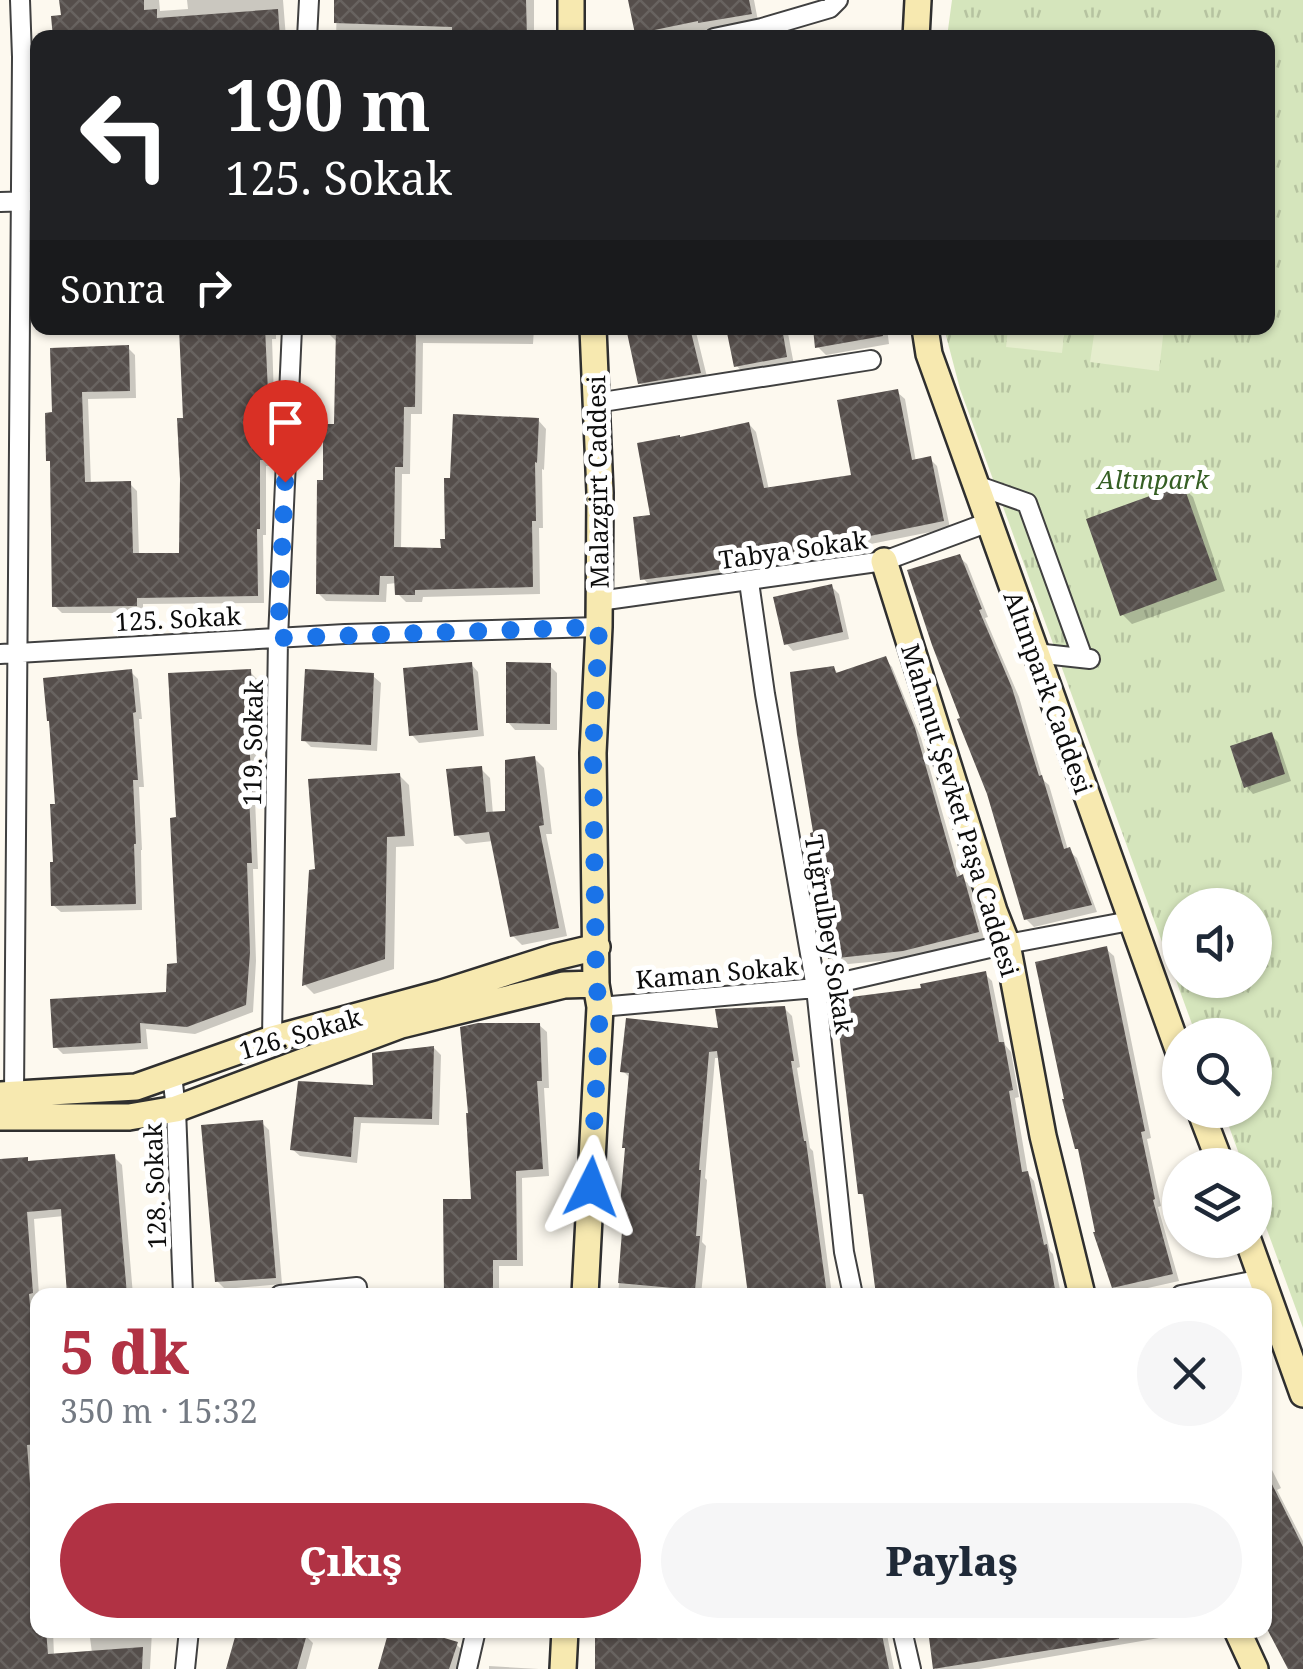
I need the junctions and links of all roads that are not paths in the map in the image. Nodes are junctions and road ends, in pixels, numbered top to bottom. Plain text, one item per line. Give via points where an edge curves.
1 (20, 0) edge
2 (310, 0) edge
3 (571, 0) edge
4 (838, 0) edge
5 (918, 0) edge
6 (308, 30) edge
7 (571, 30) edge
8 (752, 30) edge
9 (916, 30) edge
10 (0, 202) edge
11 (29, 202) edge
12 (292, 335) edge
13 (593, 335) edge
14 (926, 335) edge
15 (871, 360) dead end
16 (596, 403) junction
17 (976, 485) junction
18 (989, 522) junction
19 (884, 561) junction
20 (749, 582) junction
21 (599, 614) junction
22 (278, 638) junction
23 (9, 653) edge
24 (1035, 653) junction
25 (1130, 920) junction
26 (1007, 944) junction
27 (596, 947) junction
28 (816, 988) junction
29 (598, 996) junction
30 (1167, 1018) edge
31 (272, 1039) junction
32 (172, 1075) junction
33 (7, 1095) edge
34 (176, 1109) junction
35 (0, 1117) edge
36 (1254, 1258) edge
37 (1262, 1279) junction
38 (183, 1288) edge
39 (586, 1288) edge
40 (851, 1288) edge
41 (1080, 1288) edge
42 (1216, 1288) edge
43 (1265, 1288) edge
44 (1272, 1307) edge
45 (1303, 1394) edge
46 (188, 1638) edge
47 (474, 1638) edge
48 (564, 1638) edge
49 (904, 1638) edge
50 (1241, 1638) edge
51 (185, 1669) edge
52 (468, 1669) edge
53 (562, 1669) edge
54 (911, 1669) edge
55 (1255, 1669) edge

1 - 11 street
2 - 6 street
3 - 7 street
4 - 8 street
5 - 9 street
10 - 11 street
11 - 23 street
12 - 22 street, 119. Sokak
13 - 16 street, Malazgirt Caddesi
14 - 17 street, Altınpark Caddesi
15 - 16 street
16 - 21 street, Malazgirt Caddesi
17 - 18 street, Altınpark Caddesi
17 - 24 street via 1027,503 1087,658
18 - 19 street, Tabya Sokak
18 - 24 street, Altınpark Caddesi
19 - 20 street, Tabya Sokak
19 - 26 street, Mahmut Şevket Paşa Caddesi
20 - 21 street, Tabya Sokak
20 - 28 street, Tuğrulbey Sokak
21 - 22 street, 125. Sokak
21 - 27 street, Malazgirt Caddesi
22 - 23 street, 125. Sokak
22 - 31 street, 119. Sokak
23 - 33 street
24 - 25 street, Altınpark Caddesi
25 - 26 street, Kaman Sokak
25 - 30 street, Altınpark Caddesi
26 - 28 street, Kaman Sokak
26 - 41 street, Mahmut Şevket Paşa Caddesi
27 - 29 street, Malazgirt Caddesi
27 - 31 street, 126. Sokak
28 - 29 street, Kaman Sokak
28 - 40 street, Tuğrulbey Sokak
29 - 34 street, 126. Sokak via 564,985 401,1025
29 - 39 street, Malazgirt Caddesi
31 - 32 street, 126. Sokak
32 - 33 street, 126. Sokak via 136,1087
32 - 34 street, 128. Sokak
34 - 35 street, 126. Sokak via 129,1117
34 - 38 street, 128. Sokak
36 - 37 street
37 - 42 street
37 - 43 street
44 - 45 street
46 - 51 street
47 - 52 street
48 - 53 street
49 - 54 street
50 - 55 street

